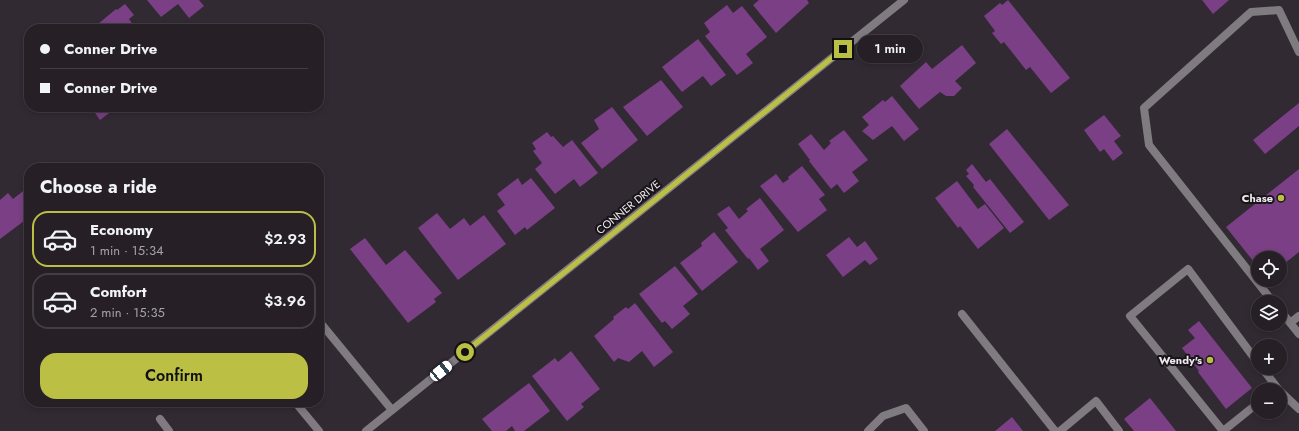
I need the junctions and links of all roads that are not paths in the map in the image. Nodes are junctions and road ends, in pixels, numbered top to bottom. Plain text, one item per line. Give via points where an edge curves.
1 (904, 0) edge
2 (1299, 52) edge
3 (1268, 295) edge
4 (962, 314) dead end
5 (1299, 316) edge
6 (1287, 319) edge
7 (1290, 323) junction
8 (324, 328) edge
9 (1299, 334) edge
10 (1251, 354) edge
11 (1287, 399) edge
12 (299, 407) edge
13 (1251, 409) edge
14 (1299, 409) edge
15 (392, 410) junction
16 (160, 419) dead end
17 (169, 431) edge
18 (319, 431) edge
19 (366, 431) edge
20 (868, 431) edge
21 (924, 431) edge
22 (1055, 431) edge
23 (1060, 431) edge
24 (1119, 431) edge
25 (1223, 431) edge

1 - 15 street, CONNER DRIVE
2 - 3 street via 1279,10 1251,12 1144,108 1149,146
4 - 22 street
5 - 7 street
6 - 7 street
7 - 9 street
8 - 15 street
10 - 25 street via 1188,269 1130,316
11 - 14 street
12 - 18 street
13 - 25 street
15 - 19 street, CONNER DRIVE
16 - 17 street
20 - 21 street via 883,416 906,408
23 - 24 street via 1096,401

